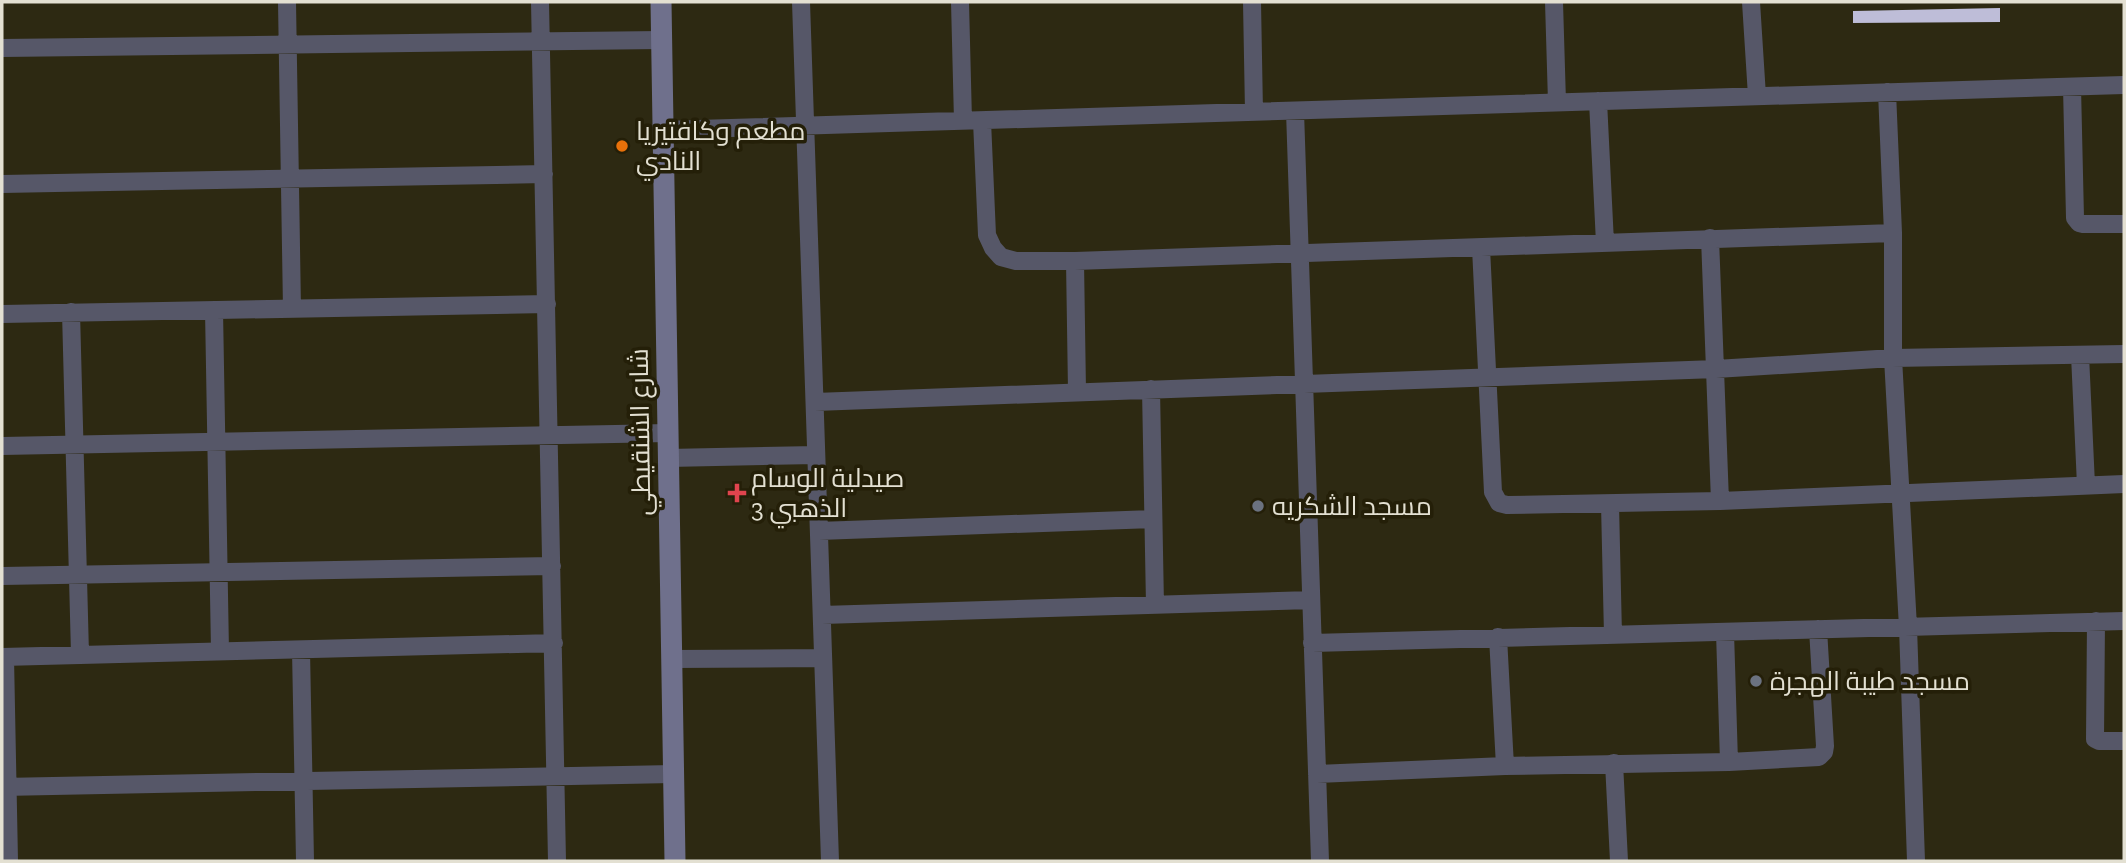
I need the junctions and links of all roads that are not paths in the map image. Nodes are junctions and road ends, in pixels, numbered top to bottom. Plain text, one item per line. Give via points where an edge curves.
1 (287, 2) edge
2 (540, 2) edge
3 (661, 2) edge
4 (801, 2) edge
5 (960, 2) edge
6 (1252, 2) edge
7 (1554, 2) edge
8 (1751, 2) edge
9 (541, 40) junction
10 (661, 40) junction
11 (287, 44) junction
12 (2, 48) edge
13 (2124, 85) edge
14 (2072, 87) junction
15 (1888, 93) junction
16 (1757, 96) junction
17 (1598, 101) junction
18 (1557, 103) junction
19 (1295, 111) junction
20 (1254, 112) junction
21 (963, 121) junction
22 (982, 121) junction
23 (805, 126) junction
24 (664, 130) junction
25 (544, 174) junction
26 (290, 179) junction
27 (2, 184) edge
28 (2124, 223) edge
29 (1893, 233) junction
30 (1710, 239) junction
31 (1605, 243) junction
32 (1481, 248) junction
33 (1300, 255) junction
34 (1075, 261) junction
35 (547, 304) junction
36 (292, 309) junction
37 (214, 310) junction
38 (71, 312) junction
39 (2, 314) edge
40 (2124, 354) edge
41 (2080, 355) junction
42 (1893, 358) junction
43 (1716, 369) junction
44 (1488, 377) junction
45 (1304, 384) junction
46 (1151, 389) junction
47 (1077, 391) junction
48 (815, 402) junction
49 (668, 433) junction
50 (550, 436) junction
51 (216, 442) junction
52 (75, 444) junction
53 (2, 446) edge
54 (817, 455) junction
55 (668, 458) junction
56 (2124, 484) edge
57 (2086, 485) junction
58 (1899, 493) junction
59 (1720, 501) junction
60 (1609, 504) junction
61 (1153, 519) junction
62 (819, 531) junction
63 (552, 566) junction
64 (219, 573) junction
65 (78, 575) junction
66 (2, 576) edge
67 (1311, 600) junction
68 (1155, 605) junction
69 (822, 615) junction
70 (2096, 621) junction
71 (2124, 621) edge
72 (1908, 627) junction
73 (1818, 629) junction
74 (1725, 632) junction
75 (1613, 635) junction
76 (1498, 637) junction
77 (554, 643) junction
78 (1312, 643) junction
79 (301, 650) junction
80 (220, 651) junction
81 (80, 654) junction
82 (3, 657) edge
83 (823, 658) junction
84 (672, 659) junction
85 (2124, 741) edge
86 (1729, 762) junction
87 (1614, 763) junction
88 (1505, 766) junction
89 (673, 774) junction
90 (1317, 774) junction
91 (557, 776) junction
92 (303, 780) junction
93 (5, 787) edge
94 (9, 861) edge
95 (304, 861) edge
96 (557, 861) edge
97 (675, 861) edge
98 (830, 861) edge
99 (1320, 861) edge
100 (1619, 861) edge
101 (1916, 861) edge

1 - 11 street
2 - 9 street
3 - 10 street, شارع الشنقيطي
4 - 23 street
5 - 21 street
6 - 20 street
7 - 18 street
8 - 16 street
9 - 10 street
9 - 11 street
9 - 25 street
10 - 24 street, شارع الشنقيطي
11 - 12 street
11 - 26 street
13 - 14 street
14 - 15 street
14 - 28 street via 2075,218 2083,224
15 - 16 street
15 - 29 street
16 - 17 street
17 - 18 street
17 - 31 street
18 - 19 street
19 - 20 street
19 - 33 street
20 - 22 street
21 - 22 street
21 - 23 street
22 - 34 street via 987,235 993,248 1001,257 1016,261
23 - 24 street
23 - 48 street
24 - 49 street, شارع الشنقيطي
25 - 26 street
25 - 35 street
26 - 27 street
26 - 36 street
29 - 30 street
29 - 42 street
30 - 31 street
30 - 43 street
31 - 32 street
32 - 33 street
32 - 44 street
33 - 34 street
33 - 45 street
34 - 47 street
35 - 36 street
35 - 50 street
36 - 37 street
37 - 38 street
37 - 51 street
38 - 39 street
38 - 52 street
40 - 41 street
41 - 42 street
41 - 57 street
42 - 43 street
42 - 58 street
43 - 44 street
43 - 59 street
44 - 45 street
44 - 60 street via 1493,492 1499,503
45 - 46 street
45 - 67 street
46 - 47 street
46 - 61 street
47 - 48 street
48 - 54 street
49 - 50 street
49 - 55 street, شارع الشنقيطي
50 - 51 street
50 - 63 street
51 - 52 street
51 - 64 street
52 - 53 street
52 - 65 street
54 - 55 street
54 - 62 street
55 - 84 street, شارع الشنقيطي
56 - 57 street
57 - 58 street
58 - 59 street
58 - 72 street
59 - 60 street
60 - 75 street
61 - 62 street
61 - 68 street
62 - 69 street
63 - 64 street
63 - 77 street
64 - 65 street
64 - 80 street
65 - 66 street
65 - 81 street
67 - 68 street
67 - 78 street
68 - 69 street
69 - 83 street
70 - 71 street
70 - 72 street
70 - 85 street via 2095,738
72 - 73 street
72 - 101 street
73 - 74 street
73 - 86 street via 1824,752 1813,758
74 - 75 street
74 - 86 street
75 - 76 street
76 - 78 street
76 - 88 street
77 - 79 street
77 - 91 street
78 - 90 street
79 - 80 street
79 - 92 street
80 - 81 street
81 - 82 street
82 - 93 street
83 - 84 street
83 - 98 street
84 - 89 street, شارع الشنقيطي
86 - 87 street
87 - 88 street
87 - 100 street
88 - 90 street
89 - 91 street
89 - 97 street, شارع الشنقيطي
90 - 99 street
91 - 92 street
91 - 96 street
92 - 93 street
92 - 95 street
93 - 94 street

